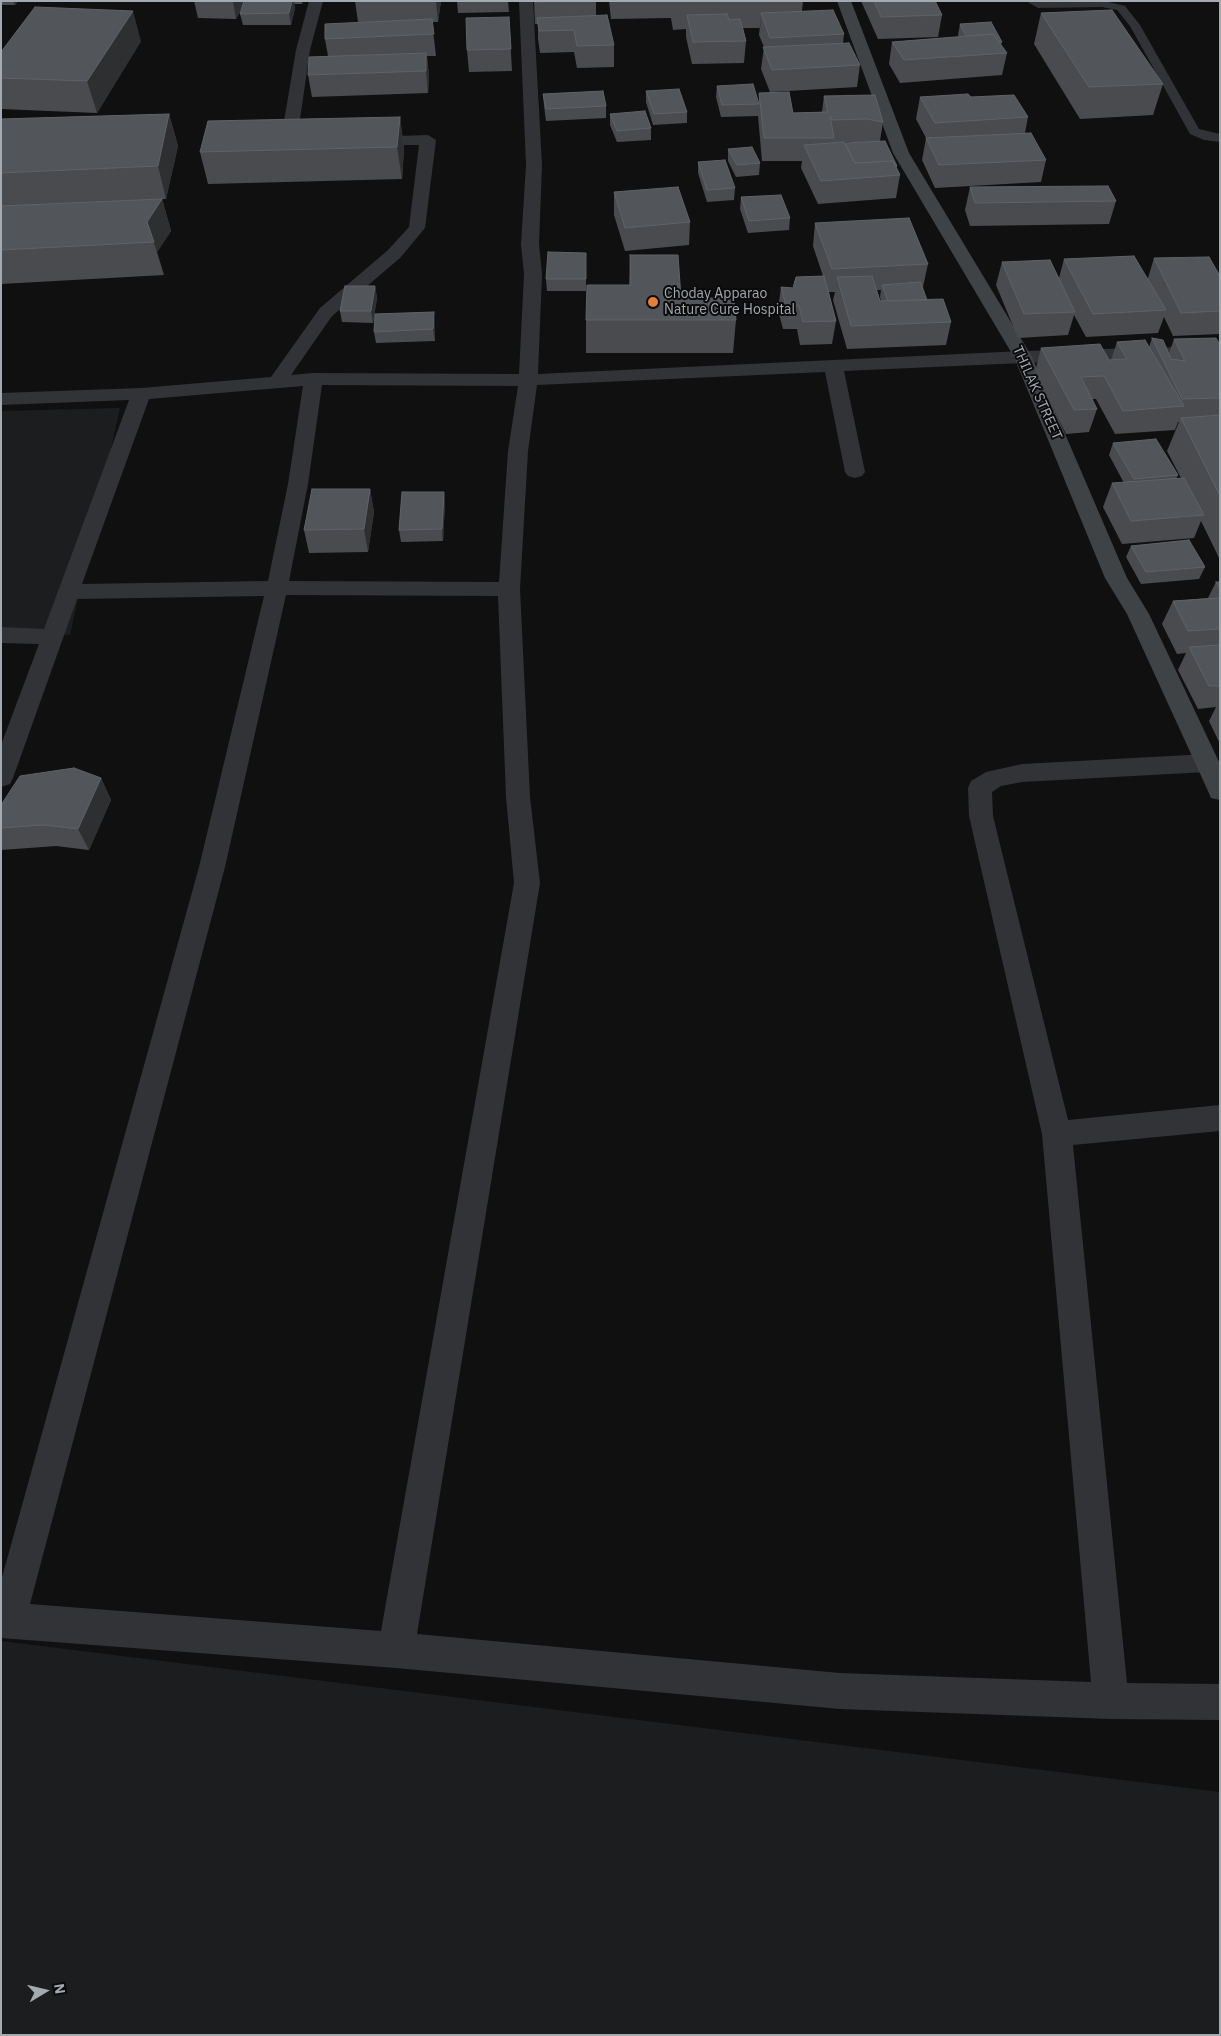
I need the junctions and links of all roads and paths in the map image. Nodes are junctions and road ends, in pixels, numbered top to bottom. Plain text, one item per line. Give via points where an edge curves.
1 (316, 1) edge
2 (526, 1) edge
3 (844, 1) edge
4 (1031, 1) edge
5 (1220, 138) edge
6 (348, 143) edge
7 (318, 144) edge
8 (1220, 352) edge
9 (1022, 357) junction
10 (833, 365) junction
11 (313, 379) junction
12 (528, 380) junction
13 (276, 383) junction
14 (141, 394) junction
15 (1, 399) edge
16 (855, 472) dead end
17 (277, 588) junction
18 (509, 589) junction
19 (68, 592) junction
20 (1, 635) edge
21 (51, 637) junction
22 (1207, 763) junction
23 (1, 778) edge
24 (1220, 791) edge
25 (1220, 1118) edge
26 (1057, 1134) junction
27 (4, 1620) edge
28 (396, 1650) junction
29 (1111, 1701) junction
30 (1220, 1702) edge

1 - 7 street via 288,145
2 - 12 street via 534,165
3 - 9 street, THILAK STREET via 901,153
4 - 5 lane via 1038,5 1102,4 1120,8 1135,25 1194,131
6 - 13 street via 428,140 416,228 394,254 326,312
8 - 9 street
9 - 10 street
9 - 22 street, THILAK STREET via 1116,578 1138,614
10 - 12 street
10 - 16 street
11 - 12 street
11 - 13 street
11 - 17 street via 298,484
12 - 18 street via 518,452
13 - 14 street
14 - 15 street
14 - 19 street
17 - 18 street
17 - 19 street
17 - 27 street via 210,876
18 - 28 street via 518,796 527,883
19 - 21 street
20 - 21 street
21 - 23 street
22 - 24 street, THILAK STREET
22 - 26 street via 1022,773 996,778 980,788 981,816
25 - 26 street
26 - 29 street
27 - 28 street
28 - 29 street via 840,1691
29 - 30 street

